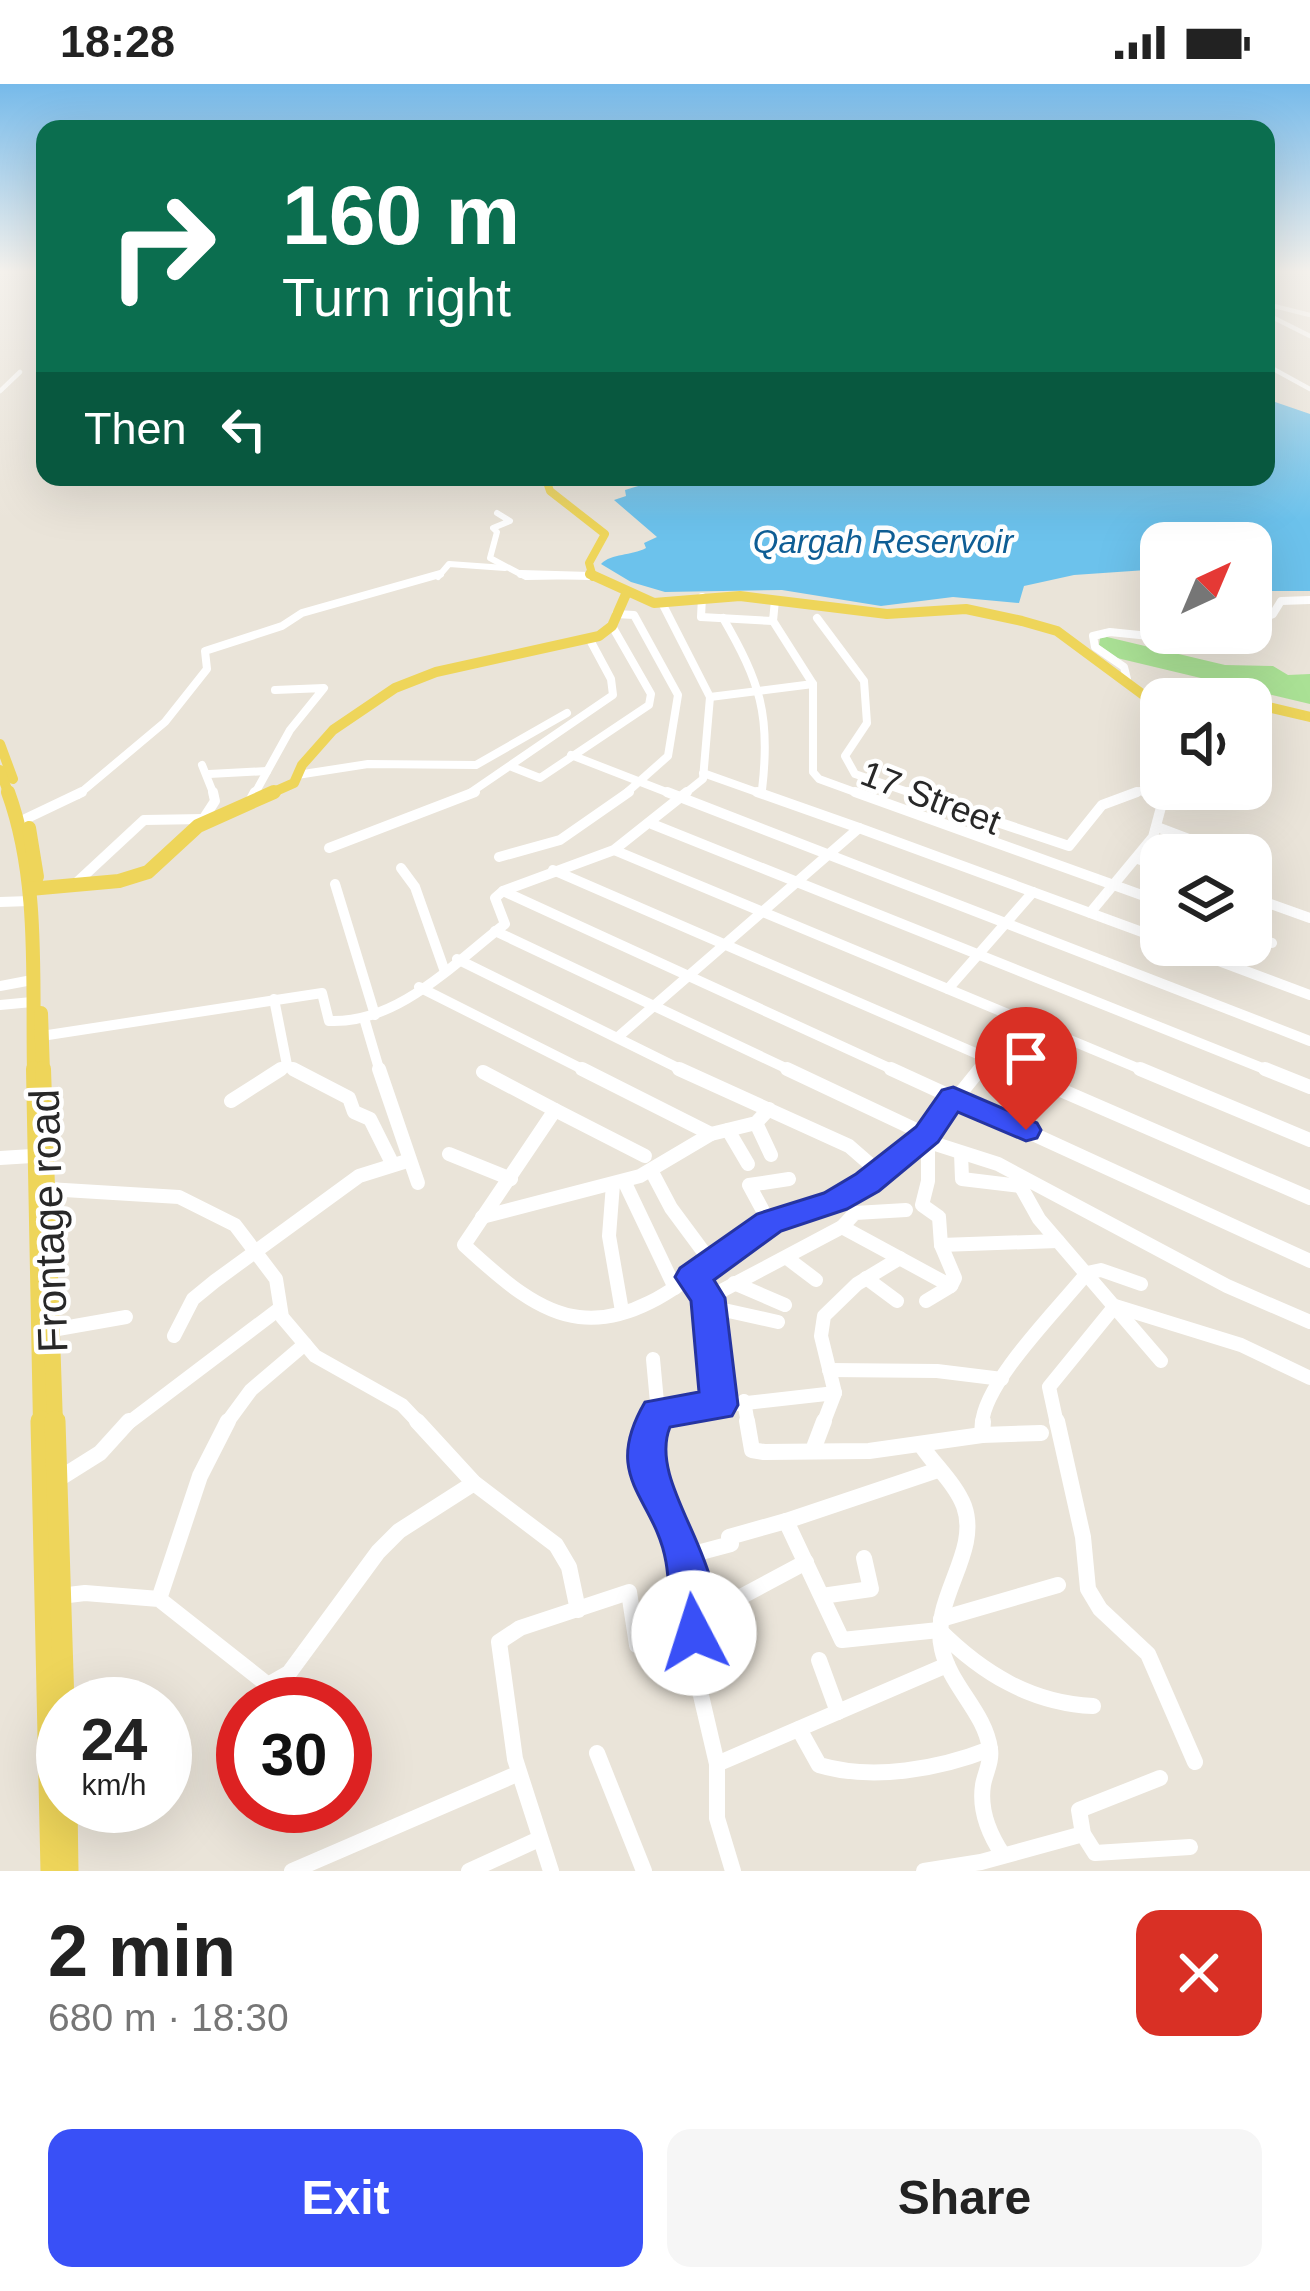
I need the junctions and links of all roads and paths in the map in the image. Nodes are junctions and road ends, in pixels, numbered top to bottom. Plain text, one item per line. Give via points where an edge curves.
1 (1275, 370) edge
2 (20, 372) dead end
3 (1, 389) edge
4 (1310, 389) edge
5 (548, 486) edge
6 (497, 513) dead end
7 (505, 568) junction
8 (590, 576) junction
9 (626, 594) junction
10 (702, 597) junction
11 (775, 600) junction
12 (1310, 600) edge
13 (662, 603) junction
14 (1272, 614) edge
15 (723, 618) junction
16 (818, 618) dead end
17 (614, 620) junction
18 (773, 621) junction
19 (1140, 635) edge
20 (590, 640) junction
21 (1127, 679) junction
22 (813, 684) junction
23 (275, 690) dead end
24 (764, 690) junction
25 (1140, 690) edge
26 (710, 697) junction
27 (1272, 709) edge
28 (567, 713) dead end
29 (1310, 717) edge
30 (0, 744) edge
31 (571, 755) junction
32 (476, 765) junction
33 (512, 767) junction
34 (0, 770) edge
35 (267, 771) junction
36 (703, 772) junction
37 (297, 775) junction
38 (493, 781) junction
39 (643, 782) junction
40 (762, 790) junction
41 (680, 797) junction
42 (249, 803) junction
43 (23, 821) junction
44 (201, 823) junction
45 (652, 824) junction
46 (1157, 827) junction
47 (859, 828) junction
48 (1176, 834) edge
49 (329, 848) dead end
50 (614, 850) junction
51 (827, 854) junction
52 (499, 857) dead end
53 (1138, 859) joint
54 (401, 868) dead end
55 (553, 870) junction
56 (798, 883) junction
57 (334, 884) dead end
58 (74, 885) junction
59 (1116, 886) junction
60 (503, 891) junction
61 (1033, 892) junction
62 (32, 893) junction
63 (1140, 895) edge
64 (0, 902) edge
65 (1272, 904) edge
66 (1090, 913) junction
67 (763, 914) junction
68 (1310, 918) edge
69 (1007, 925) junction
70 (495, 931) junction
71 (1140, 931) edge
72 (725, 945) junction
73 (979, 956) junction
74 (457, 959) junction
75 (1232, 966) edge
76 (444, 969) junction
77 (687, 978) junction
78 (32, 980) junction
79 (0, 986) edge
80 (419, 987) junction
81 (948, 989) junction
82 (1310, 995) edge
83 (274, 999) junction
84 (32, 1002) junction
85 (0, 1005) edge
86 (651, 1007) junction
87 (369, 1017) junction
88 (1021, 1020) junction
89 (36, 1037) junction
90 (618, 1037) junction
91 (1310, 1040) edge
92 (986, 1057) junction
93 (287, 1065) junction
94 (483, 1072) dead end
95 (1310, 1087) edge
96 (953, 1097) junction
97 (230, 1101) dead end
98 (769, 1109) junction
99 (555, 1110) junction
100 (756, 1123) junction
101 (728, 1130) junction
102 (711, 1134) junction
103 (925, 1139) junction
104 (1310, 1140) edge
105 (449, 1154) dead end
106 (961, 1154) junction
107 (771, 1155) dead end
108 (32, 1156) junction
109 (645, 1156) dead end
110 (0, 1158) edge
111 (400, 1162) junction
112 (748, 1164) dead end
113 (652, 1172) junction
114 (880, 1173) junction
115 (511, 1179) junction
116 (789, 1179) dead end
117 (1017, 1181) junction
118 (619, 1182) junction
119 (418, 1184) dead end
120 (48, 1189) junction
121 (1310, 1198) edge
122 (906, 1210) dead end
123 (482, 1217) junction
124 (769, 1222) junction
125 (842, 1228) junction
126 (1058, 1241) junction
127 (940, 1245) junction
128 (256, 1252) junction
129 (788, 1258) junction
130 (900, 1258) junction
131 (1310, 1261) edge
132 (711, 1262) junction
133 (1087, 1273) junction
134 (692, 1277) junction
135 (866, 1278) junction
136 (816, 1280) dead end
137 (734, 1283) junction
138 (1141, 1284) dead end
139 (951, 1286) junction
140 (675, 1288) junction
141 (897, 1301) dead end
142 (926, 1301) dead end
143 (707, 1302) junction
144 (784, 1305) dead end
145 (1115, 1306) junction
146 (279, 1309) junction
147 (622, 1311) junction
148 (126, 1317) dead end
149 (778, 1322) dead end
150 (1310, 1322) edge
151 (52, 1330) junction
152 (174, 1336) dead end
153 (305, 1345) junction
154 (653, 1359) dead end
155 (1161, 1361) dead end
156 (829, 1370) junction
157 (1310, 1378) edge
158 (1002, 1379) junction
159 (835, 1393) junction
160 (744, 1401) junction
161 (719, 1405) junction
162 (658, 1413) junction
163 (1041, 1433) dead end
164 (982, 1435) junction
165 (921, 1445) junction
166 (813, 1450) junction
167 (935, 1471) junction
168 (49, 1483) junction
169 (474, 1483) junction
170 (786, 1521) junction
171 (686, 1556) junction
172 (864, 1558) dead end
173 (806, 1562) junction
174 (1058, 1585) dead end
175 (60, 1596) junction
176 (822, 1596) junction
177 (159, 1599) junction
178 (691, 1608) junction
179 (578, 1610) junction
180 (940, 1625) junction
181 (692, 1658) junction
182 (818, 1660) dead end
183 (947, 1665) junction
184 (63, 1677) edge
185 (1093, 1706) dead end
186 (838, 1712) junction
187 (799, 1729) junction
188 (990, 1749) junction
189 (597, 1753) dead end
190 (1195, 1762) dead end
191 (717, 1764) junction
192 (517, 1774) junction
193 (1160, 1778) dead end
194 (67, 1833) edge
195 (1083, 1834) junction
196 (539, 1839) junction
197 (1190, 1847) dead end
198 (1003, 1855) junction
199 (51, 1871) edge
200 (68, 1871) edge
201 (292, 1871) edge
202 (469, 1871) edge
203 (551, 1871) edge
204 (644, 1871) edge
205 (733, 1871) edge
206 (924, 1871) edge

1 - 4 street
2 - 3 street
5 - 8 main road via 605,533
6 - 7 street via 510,520 493,528 490,558
7 - 8 street via 538,579
7 - 43 street via 449,563 436,579 302,613 205,651 207,669 150,736 80,794
8 - 9 main road
9 - 13 main road
9 - 17 main road
10 - 11 main road
10 - 13 main road
10 - 15 street via 701,617
11 - 18 street
11 - 21 main road via 887,614 957,608 1022,621 1066,636
12 - 14 street via 1281,601
13 - 26 street
15 - 18 street
15 - 24 street
16 - 46 street, 17 Street via 864,681 867,723 845,756 855,774 1069,847 1094,810 1157,791 1164,796
17 - 20 main road
17 - 31 street via 651,694 649,705
17 - 39 street via 634,615 678,695 668,756
18 - 22 street
19 - 21 street via 1093,636
20 - 33 street via 613,694
20 - 37 main road via 432,673 332,728
21 - 25 main road
22 - 24 street
22 - 59 street via 819,779
23 - 35 street via 324,688
24 - 26 street
24 - 40 street via 770,729
26 - 36 street
27 - 29 main road
28 - 32 street
30 - 43 main road
31 - 33 street via 540,778
31 - 39 street
32 - 37 street via 368,764
32 - 38 street
33 - 38 street
34 - 43 main road
35 - 42 street
35 - 44 street via 206,770 215,801
36 - 40 street
36 - 41 street
37 - 42 main road
38 - 49 street
39 - 41 street
39 - 52 street via 560,840
40 - 47 street
41 - 45 street
41 - 51 street
42 - 44 main road
43 - 62 main road
44 - 58 main road via 148,872
44 - 58 street via 144,820
45 - 50 street
45 - 56 street
46 - 48 street
46 - 53 street
47 - 51 street
47 - 61 street
50 - 55 street
50 - 67 street
51 - 56 street
51 - 69 street
53 - 59 street
54 - 76 street
55 - 60 street
55 - 72 street
56 - 67 street
56 - 73 street
57 - 87 street
58 - 62 main road
59 - 63 street
59 - 66 street
60 - 70 street via 495,898 505,924
60 - 77 street
61 - 66 street
61 - 69 street
62 - 64 street
62 - 78 main road
62 - 89 main road, Frontage road
65 - 68 street
66 - 71 street
67 - 72 street
67 - 81 street
69 - 73 street
69 - 91 street
70 - 74 street
70 - 86 street
72 - 77 street
72 - 92 street
73 - 81 street
73 - 95 street
74 - 76 street
74 - 90 street
75 - 82 street
76 - 80 street
77 - 86 street
77 - 96 street
78 - 79 street
78 - 84 main road
80 - 87 street
80 - 102 street
81 - 88 street
83 - 87 street via 322,993 329,1021
83 - 89 street
83 - 93 street
84 - 85 street
84 - 89 main road
86 - 90 street
86 - 103 street
87 - 111 street
88 - 92 street
88 - 104 street
89 - 108 main road
89 - 120 main road, Frontage road
90 - 98 street
92 - 96 street
92 - 121 street
93 - 97 street
93 - 111 street via 350,1098
94 - 99 street
96 - 103 street
96 - 131 street
98 - 100 street
98 - 114 street via 849,1146
99 - 109 street
99 - 115 street
100 - 101 street
100 - 107 street
101 - 102 street
101 - 112 street
102 - 113 street
103 - 106 street
103 - 114 street
103 - 127 street via 922,1204 939,1217
105 - 115 street
106 - 117 street via 998,1164
106 - 117 street via 962,1179
108 - 110 street
108 - 168 main road
111 - 119 street
111 - 128 street via 359,1176
113 - 118 street
113 - 132 street
114 - 124 street via 836,1201
115 - 123 street
116 - 124 street via 749,1185
117 - 126 street
117 - 150 street
118 - 123 street
118 - 140 street
118 - 147 street via 609,1236
120 - 128 street via 179,1197 235,1225
120 - 151 main road, Frontage road
122 - 125 street via 866,1209
123 - 147 street via 464,1245 505,1279 575,1317
124 - 132 street
125 - 129 street
125 - 130 street
126 - 127 street
126 - 133 street
127 - 139 street
128 - 146 street via 276,1279
128 - 152 street via 193,1299
129 - 136 street
129 - 137 street
130 - 135 street
130 - 139 street
132 - 134 street
133 - 138 street
133 - 145 street
133 - 158 street
134 - 140 street
134 - 143 street
135 - 141 street
135 - 156 street via 824,1316
137 - 143 street
137 - 144 street
139 - 142 street
140 - 147 street
143 - 149 street
143 - 161 street
145 - 155 street
145 - 157 street via 1241,1345
145 - 190 street via 1049,1387 1056,1432 1088,1589 1148,1654
146 - 153 street
146 - 168 street via 133,1416 121,1439
148 - 151 street
151 - 168 main road, Frontage road
153 - 169 street via 402,1405
153 - 177 street via 236,1409 189,1505
154 - 162 street
156 - 158 street
156 - 159 street
158 - 164 street via 983,1409
159 - 160 street
159 - 166 street
160 - 161 street
160 - 166 street via 752,1450
161 - 162 street
162 - 171 street via 645,1456
163 - 164 street
164 - 165 street
165 - 166 street
165 - 167 street
167 - 170 street
167 - 180 street via 956,1490 966,1515
168 - 175 main road, Frontage road
168 - 199 main road
169 - 177 street via 378,1552 276,1683 268,1685
169 - 179 street via 556,1545
170 - 171 street
170 - 173 street
171 - 178 street
172 - 176 street via 871,1589
173 - 176 street
173 - 178 street via 735,1600
174 - 180 street
175 - 177 street via 80,1590
175 - 184 main road, Frontage road
176 - 180 street via 845,1642
178 - 181 street
179 - 181 street via 629,1592 637,1645
179 - 192 street via 499,1642
180 - 183 street
180 - 185 street via 968,1661 1063,1707
181 - 191 street
182 - 186 street
183 - 186 street
183 - 188 street
186 - 187 street
187 - 188 street via 819,1766 850,1774 967,1760
187 - 191 street
188 - 198 street via 987,1832
189 - 204 street
191 - 205 street via 718,1818
192 - 196 street
192 - 201 street
193 - 195 street via 1079,1810
194 - 200 main road
195 - 197 street via 1095,1853
195 - 198 street
196 - 202 street
196 - 203 street
198 - 206 street

